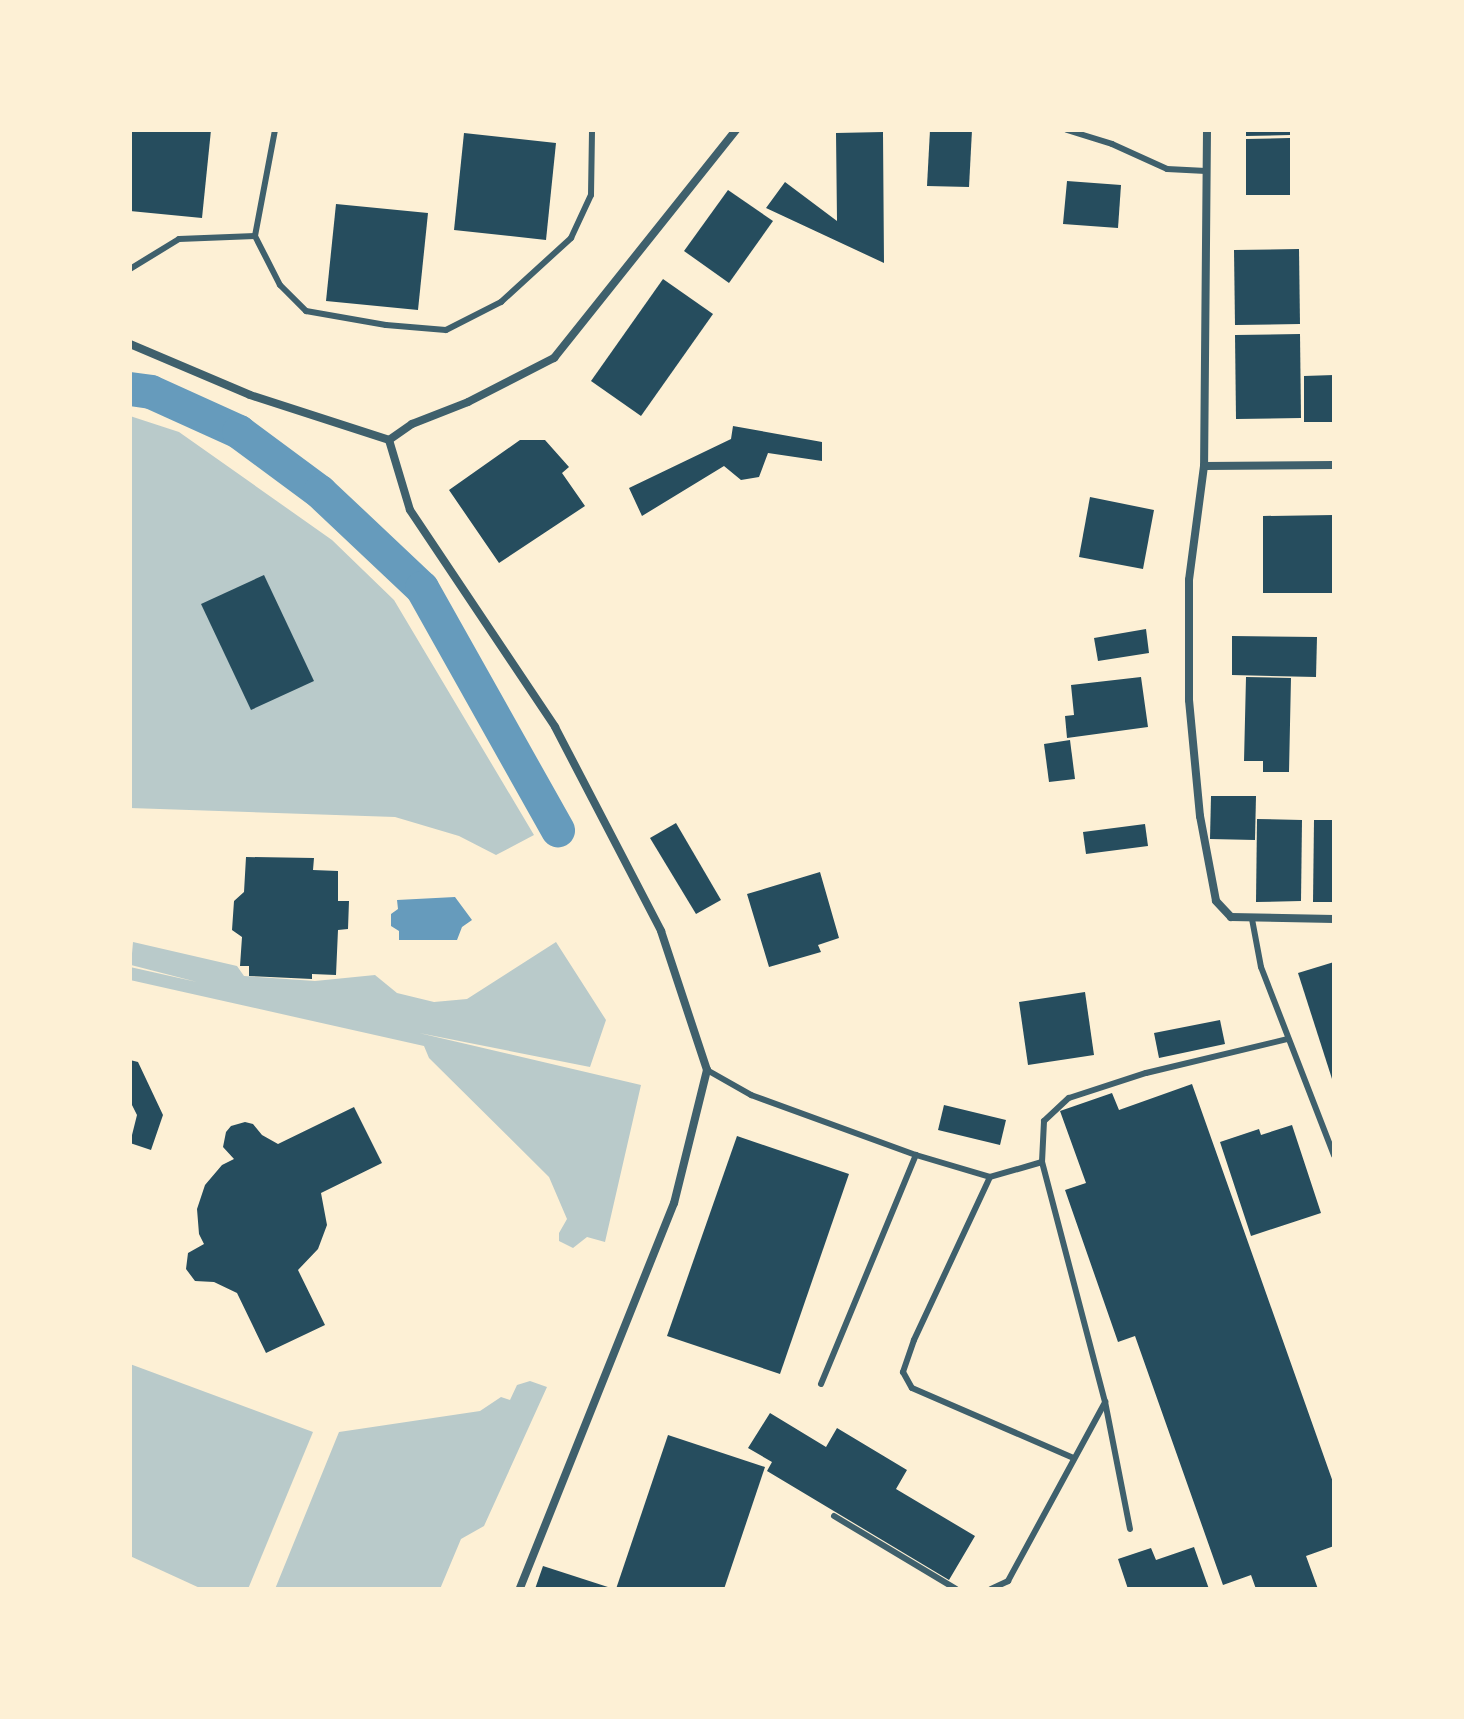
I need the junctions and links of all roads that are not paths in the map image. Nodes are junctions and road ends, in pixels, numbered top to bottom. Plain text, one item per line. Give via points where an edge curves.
1 (275, 130) edge
2 (592, 130) edge
3 (736, 130) edge
4 (1067, 130) edge
5 (1207, 130) edge
6 (1206, 171) junction
7 (255, 236) junction
8 (130, 269) edge
9 (130, 344) edge
10 (389, 440) junction
11 (1334, 465) edge
12 (1204, 466) junction
13 (1252, 919) junction
14 (1334, 919) edge
15 (1288, 1039) junction
16 (707, 1070) junction
17 (916, 1155) junction
18 (1334, 1155) edge
19 (1042, 1162) junction
20 (990, 1177) junction
21 (821, 1384) dead end
22 (1105, 1402) junction
23 (1074, 1458) junction
24 (834, 1516) dead end
25 (1130, 1529) dead end
26 (520, 1589) edge
27 (956, 1589) edge
28 (991, 1589) edge

1 - 7 lane
2 - 7 lane via 591,195 571,238 501,302 446,330 306,311 280,285
3 - 10 street via 554,358 412,424
4 - 6 lane via 1167,169
5 - 6 street
6 - 12 street
7 - 8 lane via 179,239
9 - 10 street via 250,395
10 - 16 street via 410,510 555,727 661,931
11 - 12 street
12 - 13 street via 1189,580 1189,700 1200,816 1216,901 1231,917
13 - 14 street
13 - 15 lane via 1261,967
15 - 18 lane
15 - 19 lane via 1146,1073 1069,1098 1044,1121
16 - 17 lane via 751,1095
16 - 26 street via 674,1203
17 - 20 lane
17 - 21 lane
19 - 20 lane
19 - 22 lane
20 - 23 lane via 903,1372 912,1388
22 - 23 lane
22 - 25 lane
23 - 28 lane via 1008,1581
24 - 27 lane

